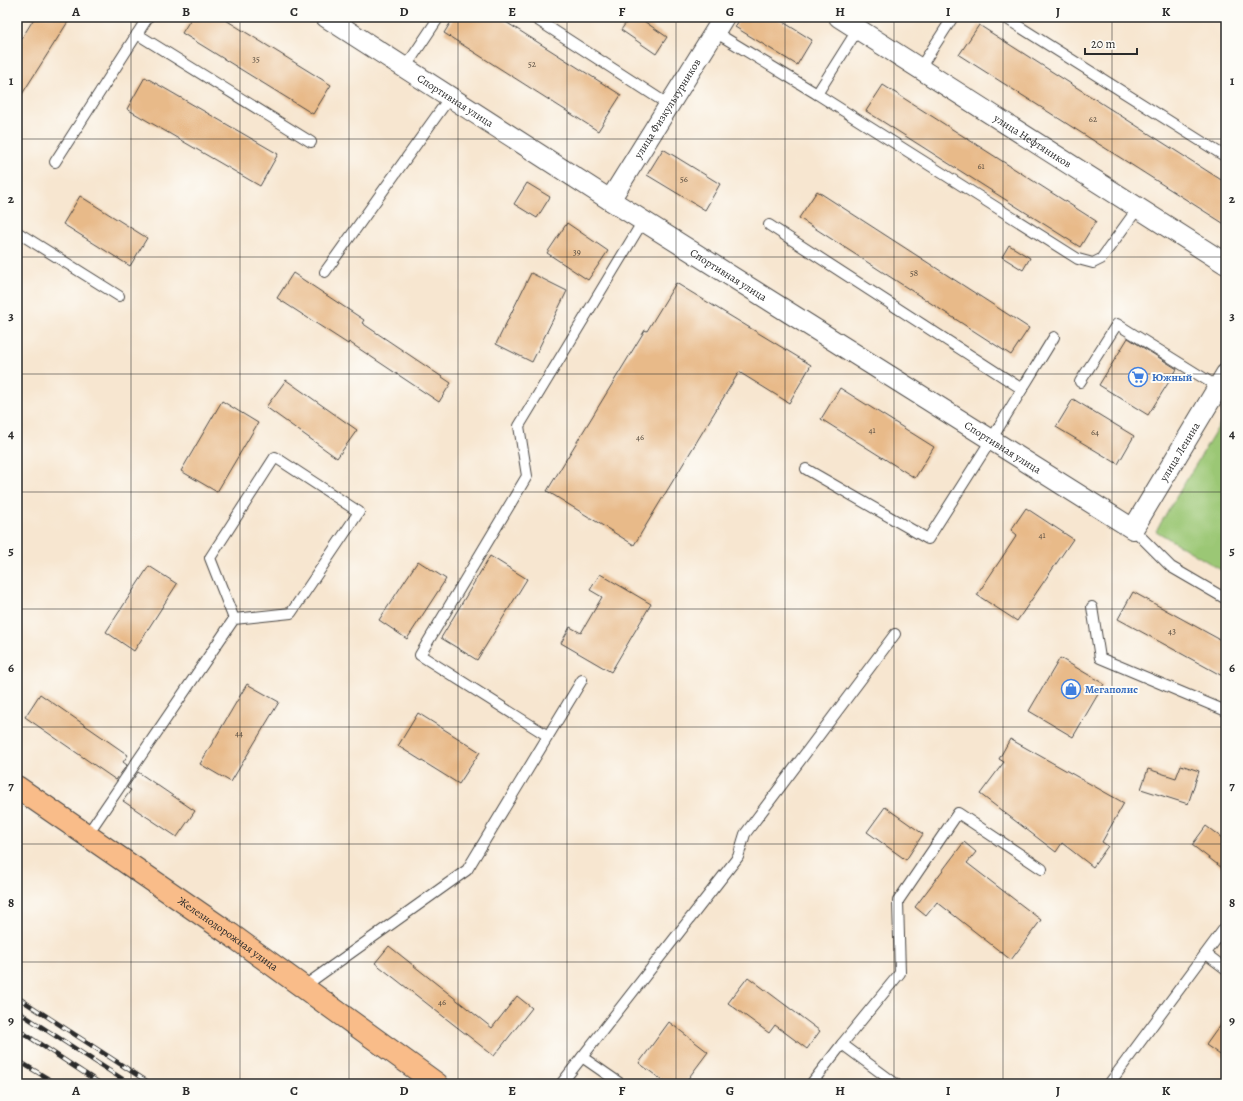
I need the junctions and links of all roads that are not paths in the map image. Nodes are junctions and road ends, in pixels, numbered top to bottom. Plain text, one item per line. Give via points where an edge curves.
1 (148, 17) edge
2 (326, 17) edge
3 (439, 17) edge
4 (533, 17) edge
5 (839, 17) edge
6 (953, 17) edge
7 (1004, 17) edge
8 (720, 24) edge
9 (858, 29) junction
10 (137, 34) junction
11 (405, 68) junction
12 (920, 68) junction
13 (816, 94) junction
14 (450, 97) junction
15 (670, 105) junction
16 (311, 142) dead end
17 (1226, 157) edge
18 (55, 162) dead end
19 (610, 200) junction
20 (1138, 208) junction
21 (643, 221) junction
22 (769, 225) dead end
23 (17, 232) edge
24 (1226, 264) edge
25 (325, 272) dead end
26 (119, 296) dead end
27 (1054, 337) dead end
28 (1222, 380) edge
29 (1080, 382) dead end
30 (1022, 389) junction
31 (991, 440) junction
32 (806, 468) dead end
33 (1133, 529) junction
34 (1226, 599) edge
35 (1092, 607) dead end
36 (234, 619) junction
37 (895, 634) dead end
38 (582, 680) dead end
39 (1226, 711) edge
40 (548, 736) junction
41 (17, 787) edge
42 (87, 835) junction
43 (1042, 869) dead end
44 (1226, 926) edge
45 (1206, 954) junction
46 (1226, 969) edge
47 (303, 987) junction
48 (842, 1044) junction
49 (582, 1057) junction
50 (437, 1084) edge
51 (561, 1084) edge
52 (621, 1084) edge
53 (811, 1084) edge
54 (896, 1084) edge
55 (1109, 1084) edge

1 - 10 lane
2 - 11 street, Спортивная улица
3 - 11 lane
4 - 15 lane
5 - 9 street, улица Нефтяников
6 - 12 lane
7 - 17 lane
8 - 13 lane
8 - 15 street, улица Физкультурников
9 - 12 street, улица Нефтяников
9 - 13 lane
10 - 16 lane
10 - 18 lane
11 - 14 street, Спортивная улица
12 - 20 street, улица Нефтяников
13 - 20 lane via 1078,259 1093,263 1101,259
14 - 19 street, Спортивная улица
14 - 25 lane
15 - 19 street, улица Физкультурников
19 - 21 street, Спортивная улица
20 - 24 street, улица Нефтяников
21 - 31 street, Спортивная улица
21 - 40 lane via 519,426 527,476 420,655
22 - 30 lane
23 - 26 lane
27 - 30 lane
28 - 29 lane via 1117,324
28 - 33 street, улица Ленина
30 - 31 lane
31 - 32 lane via 928,539
31 - 33 street, Спортивная улица
33 - 34 lane via 1171,567
35 - 39 lane via 1100,658
36 - 36 lane via 210,558 275,457 359,512 290,613
36 - 42 lane
37 - 49 lane via 745,834 738,857
38 - 40 lane
40 - 47 lane via 467,870
41 - 42 main road, Железнодорожная улица
42 - 47 main road, Железнодорожная улица
43 - 48 lane via 958,813 898,901 900,973
44 - 45 lane
45 - 46 lane
45 - 55 lane
47 - 50 main road, Железнодорожная улица
48 - 53 lane
48 - 54 lane
49 - 51 lane
49 - 52 lane

